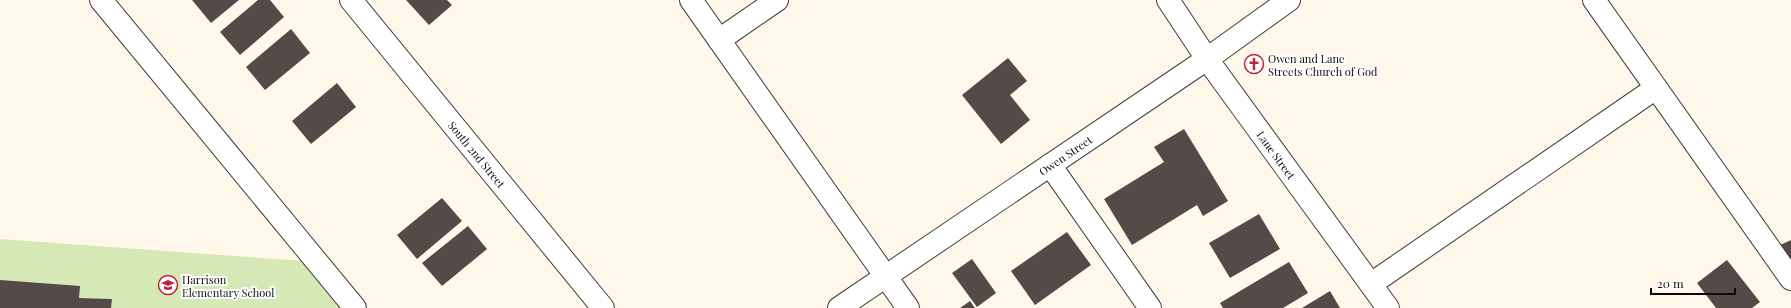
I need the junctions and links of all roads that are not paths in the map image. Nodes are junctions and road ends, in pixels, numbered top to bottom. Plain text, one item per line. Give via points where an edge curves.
1 (101, 0) edge
2 (351, 0) edge
3 (691, 0) edge
4 (777, 0) edge
5 (1168, 0) edge
6 (1289, 0) edge
7 (1594, 0) edge
8 (719, 40) junction
9 (1207, 59) junction
10 (1656, 88) junction
11 (1050, 165) junction
12 (886, 276) junction
13 (1791, 279) edge
14 (1371, 284) junction
15 (355, 308) edge
16 (603, 308) edge
17 (839, 308) edge
18 (908, 308) edge
19 (1150, 308) edge
20 (1388, 308) edge

1 - 15 street
2 - 16 street, South 2nd Street
3 - 8 street
4 - 8 street
5 - 9 street, Lane Street
6 - 9 street, Owen Street
7 - 10 street
8 - 12 street
9 - 11 street, Owen Street
9 - 14 street, Lane Street
10 - 13 street
10 - 14 street
11 - 12 street, Owen Street
11 - 19 street
12 - 17 street, Owen Street
12 - 18 street
14 - 20 street, Lane Street

